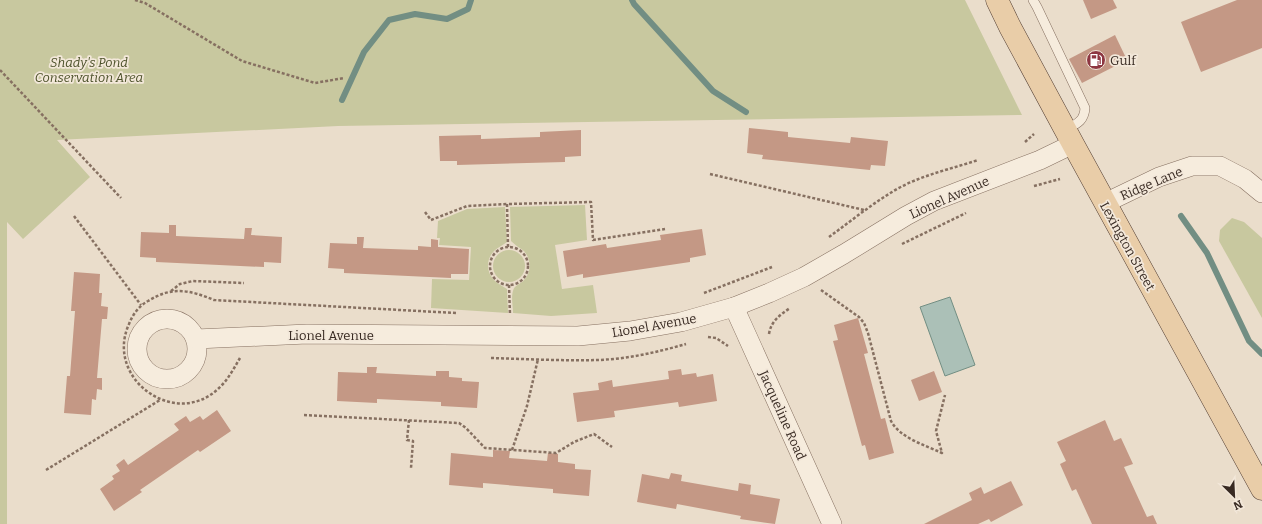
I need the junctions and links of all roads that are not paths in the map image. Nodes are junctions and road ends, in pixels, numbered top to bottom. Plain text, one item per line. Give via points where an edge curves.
1 (1032, 0) edge
2 (1001, 3) edge
3 (1069, 137) junction
4 (1262, 193) edge
5 (1105, 203) junction
6 (734, 307) junction
7 (196, 339) dead end
8 (1262, 489) edge
9 (832, 524) edge

1 - 3 lane via 1085,108 1085,114
2 - 3 main road, Lexington Street
3 - 5 main road, Lexington Street
3 - 6 street, Lionel Avenue via 1040,160 934,201 804,277
4 - 5 street, Ridge Lane via 1245,179 1220,166 1192,166 1159,177
5 - 8 main road, Lexington Street
6 - 7 street, Lionel Avenue via 681,322 630,331 578,336 307,334
6 - 9 street, Jacqueline Road

